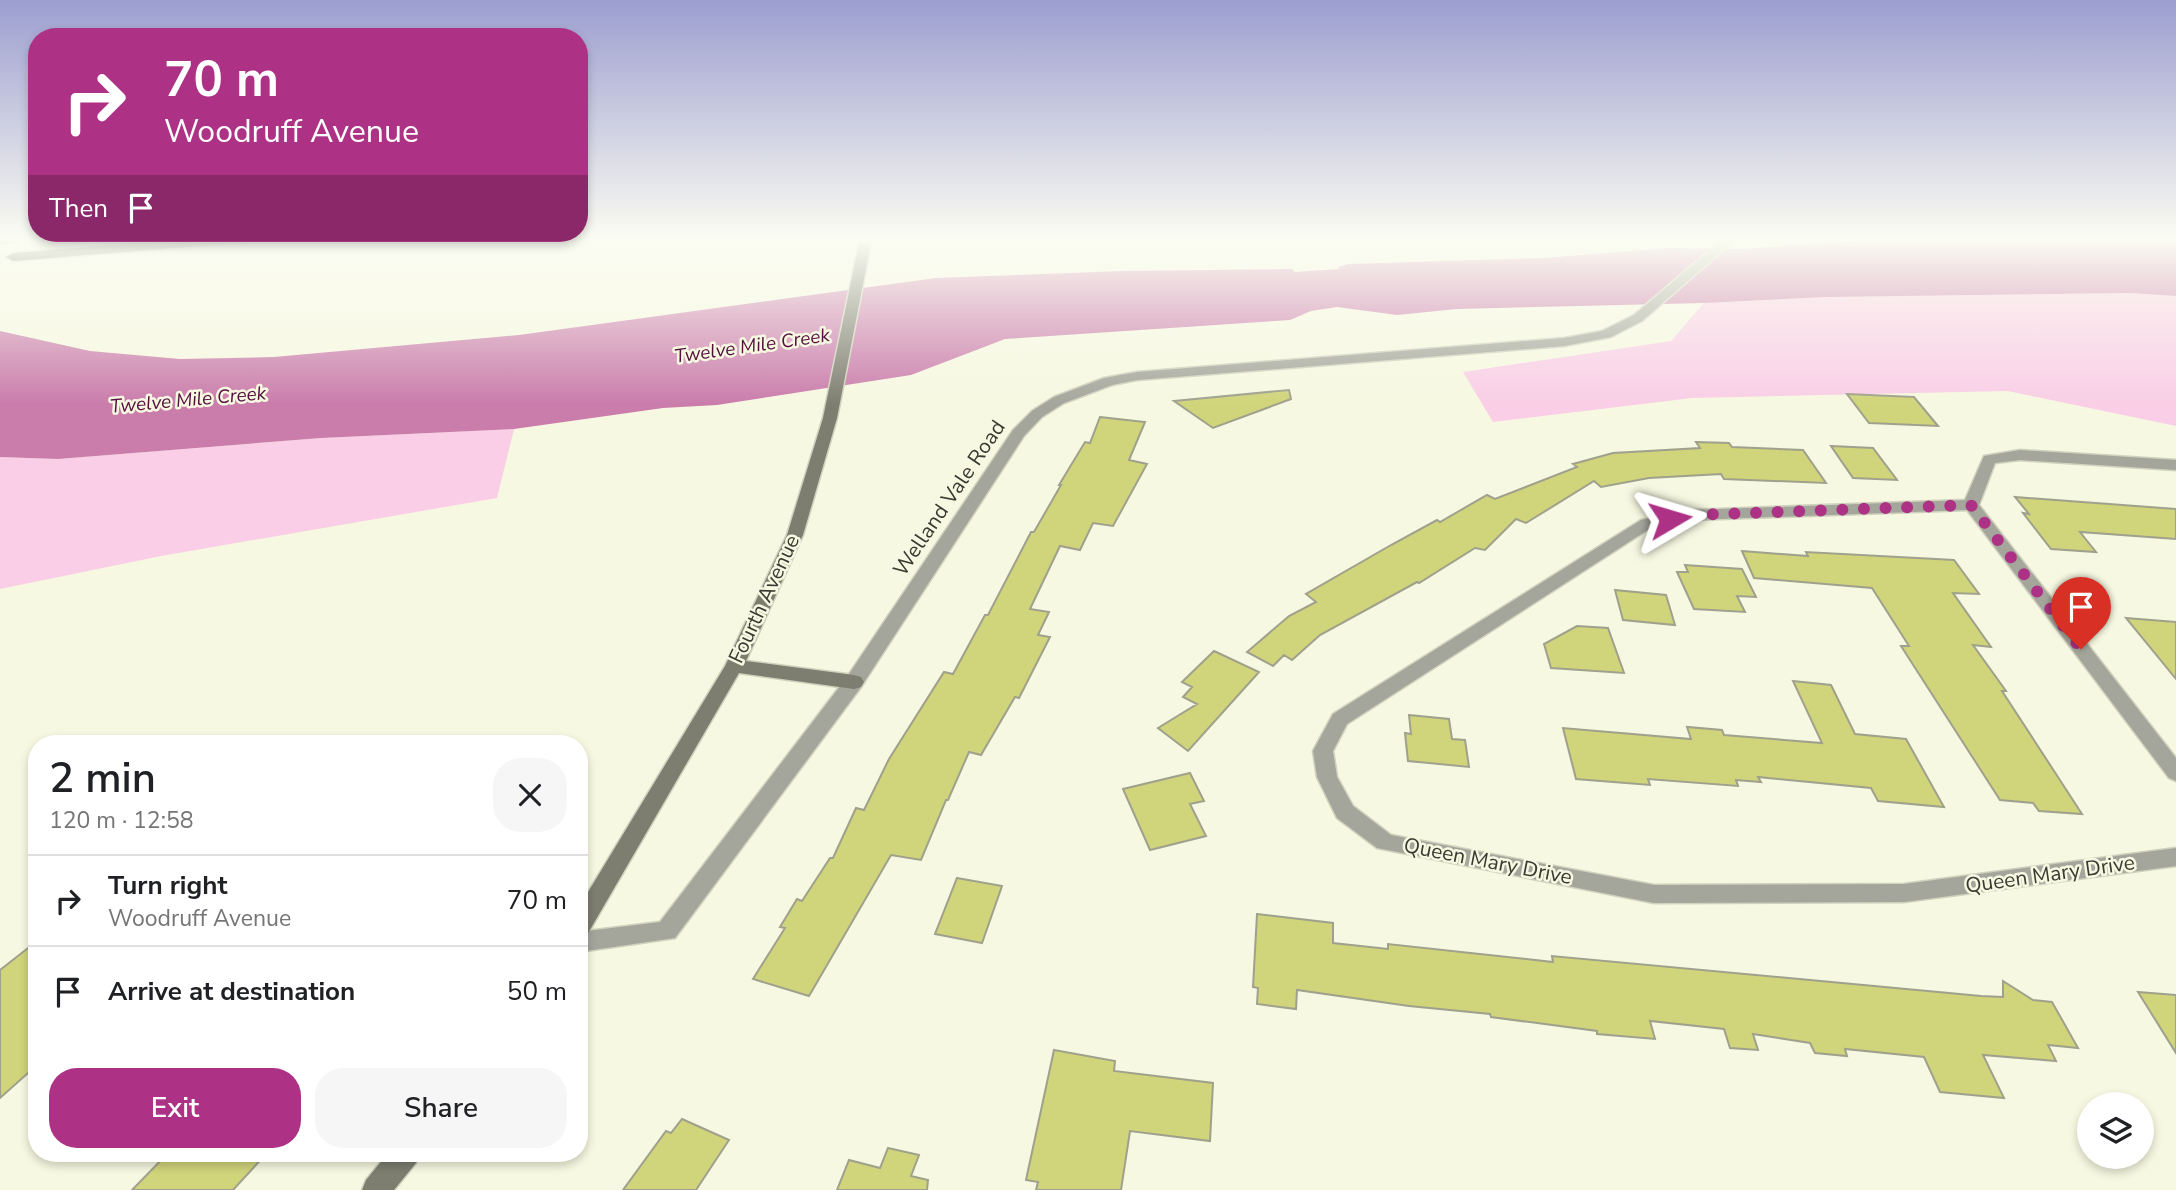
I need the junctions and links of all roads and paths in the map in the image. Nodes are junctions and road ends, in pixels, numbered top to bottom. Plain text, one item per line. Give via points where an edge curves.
1 (855, 294) edge
2 (1667, 294) edge
3 (2176, 466) edge
4 (1971, 505) junction
5 (734, 666) junction
6 (854, 682) junction
7 (2176, 773) edge
8 (2176, 857) edge
9 (588, 913) edge
10 (588, 941) edge
11 (398, 1162) edge
12 (376, 1190) edge

1 - 5 main road, Fourth Avenue via 830,418 795,535
2 - 6 street, Welland Vale Road via 1638,318 1606,334 1564,342 1178,371 1109,381 1059,400 1018,433
3 - 4 street via 2020,455 1989,459
4 - 7 street
4 - 8 street, Queen Mary Drive via 1693,515 1647,523 1340,719 1323,751 1327,777 1345,812 1385,842 1654,894 1904,893
5 - 6 main road
5 - 9 main road, Fourth Avenue
6 - 10 street, Welland Vale Road via 667,931
11 - 12 main road

